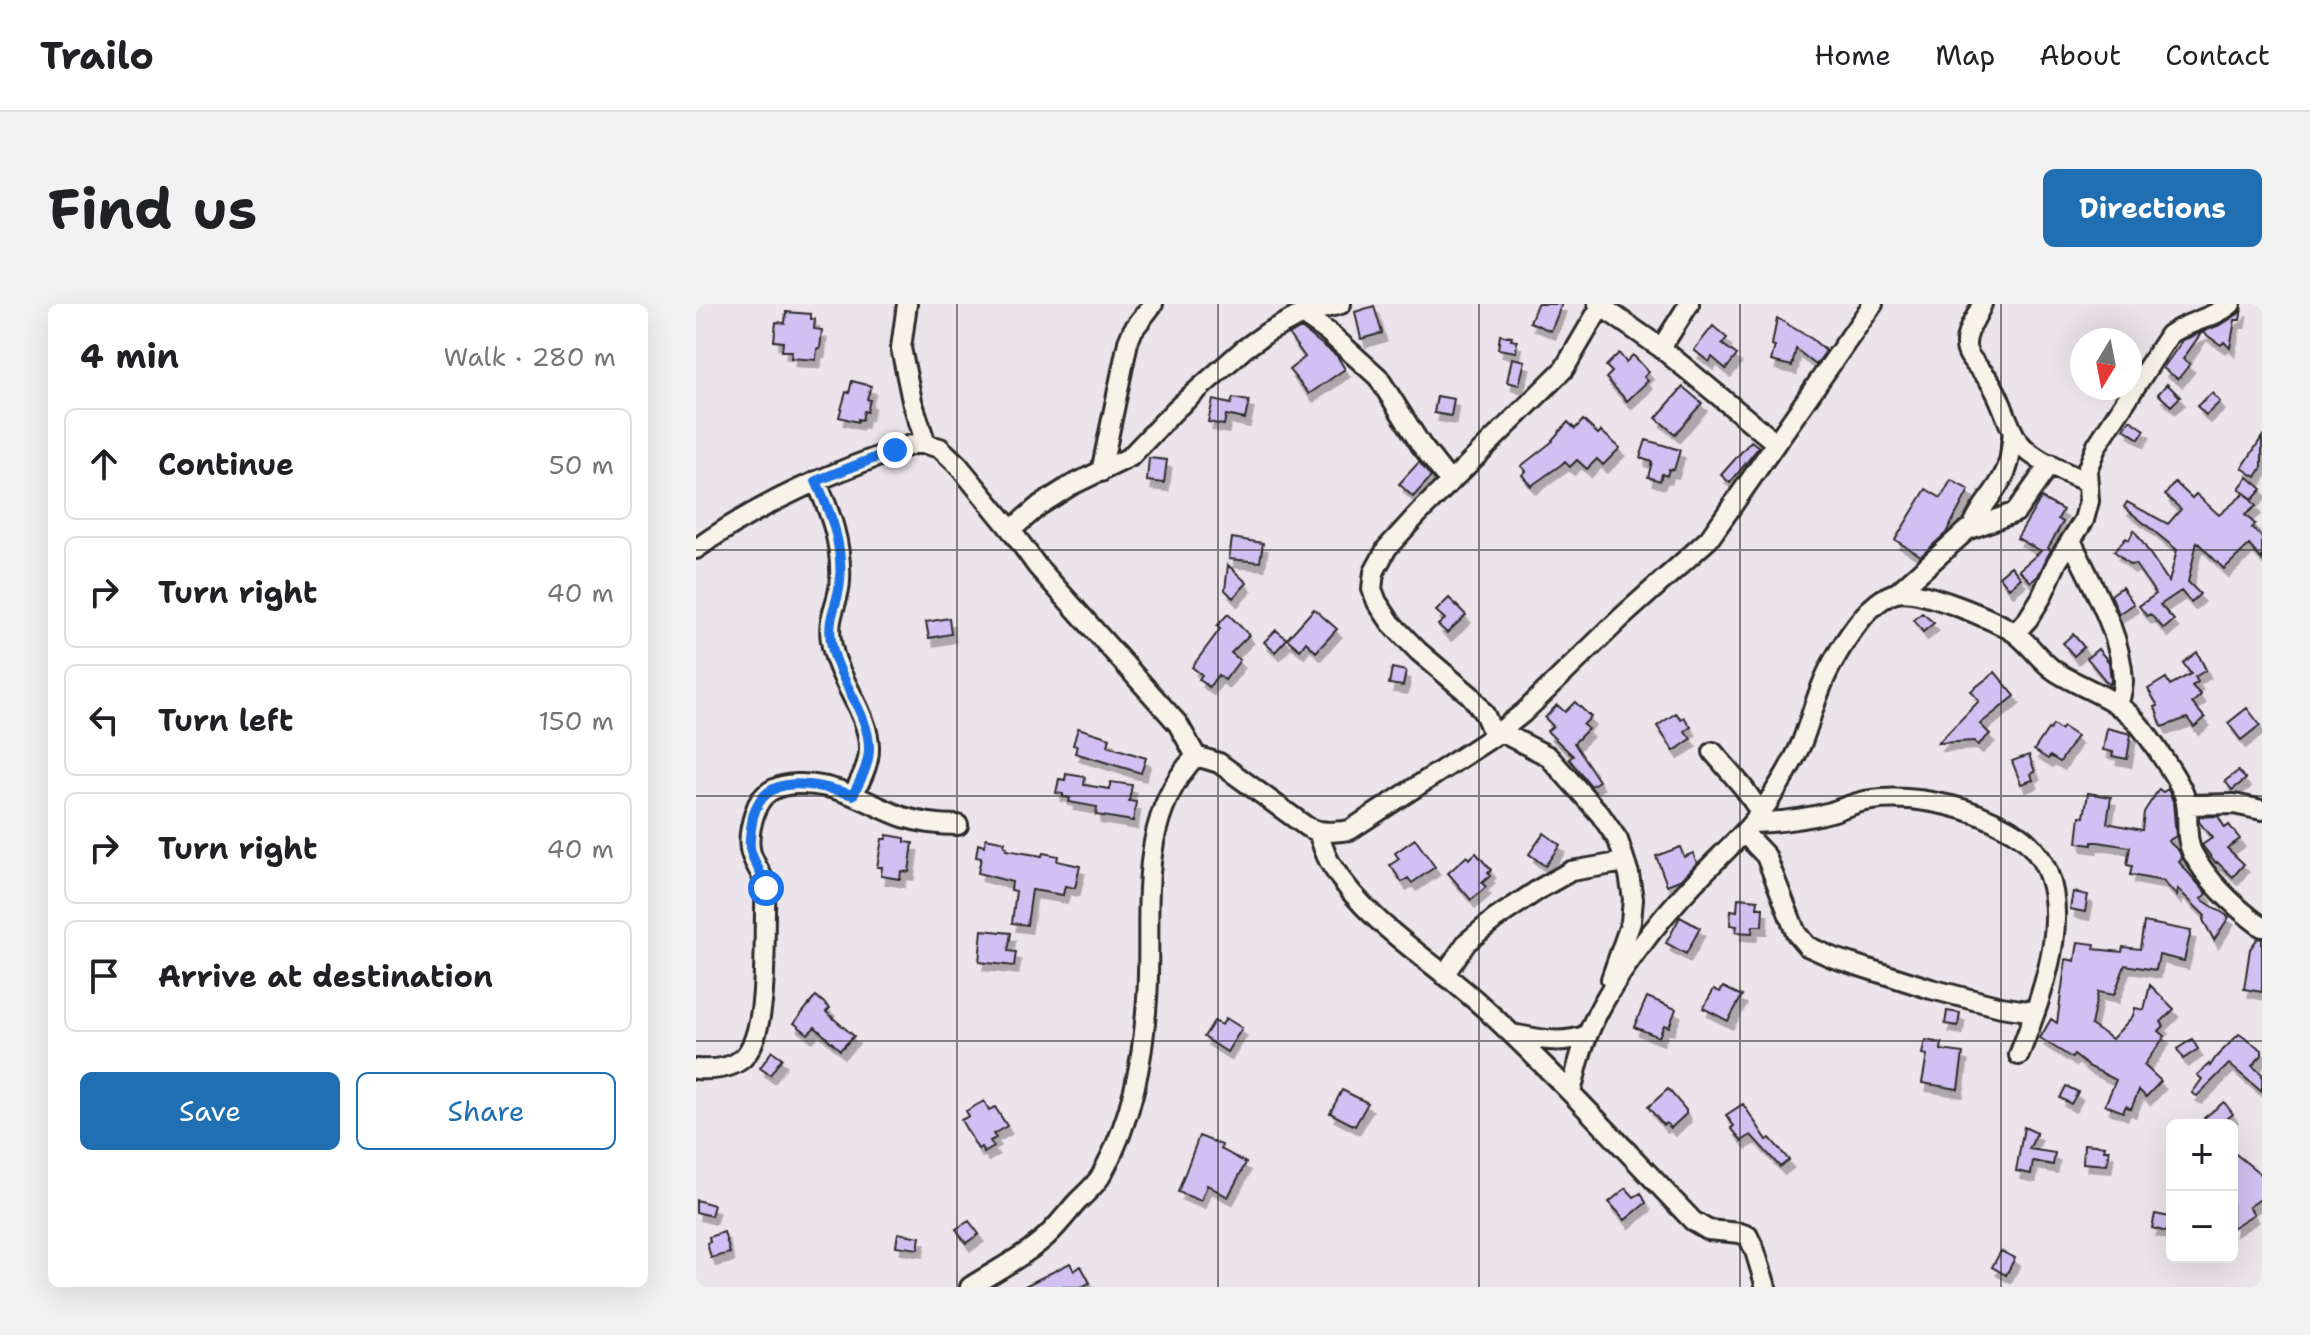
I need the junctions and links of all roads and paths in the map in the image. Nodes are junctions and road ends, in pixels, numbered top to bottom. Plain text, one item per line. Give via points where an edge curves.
1 (907, 304) edge
2 (1153, 304) edge
3 (1341, 304) edge
4 (1689, 304) edge
5 (1873, 304) edge
6 (1982, 304) edge
7 (2231, 304) edge
8 (1600, 305) edge
9 (1302, 314) junction
10 (1661, 348) junction
11 (2013, 432) junction
12 (1776, 443) junction
13 (926, 444) junction
14 (2050, 464) junction
15 (1101, 472) junction
16 (816, 481) junction
17 (1450, 482) junction
18 (2087, 482) junction
19 (1972, 528) junction
20 (1011, 530) junction
21 (2071, 540) junction
22 (696, 549) edge
23 (1898, 592) junction
24 (2015, 633) junction
25 (2118, 706) junction
26 (1496, 734) junction
27 (1713, 752) dead end
28 (1196, 756) junction
29 (853, 795) junction
30 (2187, 805) junction
31 (2262, 810) edge
32 (1753, 823) junction
33 (958, 825) dead end
34 (1318, 832) junction
35 (1625, 862) junction
36 (2262, 927) edge
37 (1444, 975) junction
38 (1604, 1001) junction
39 (2035, 1012) junction
40 (1512, 1034) junction
41 (1587, 1035) junction
42 (2019, 1055) dead end
43 (696, 1069) edge
44 (1571, 1092) junction
45 (998, 1269) junction
46 (970, 1287) edge
47 (1008, 1287) edge
48 (1766, 1287) edge

1 - 13 street via 901,348
2 - 15 street via 1128,342
3 - 9 street
4 - 10 street
5 - 12 street
6 - 11 street via 1966,349 1991,383
7 - 18 street via 2169,335 2097,445
8 - 10 street
8 - 17 street via 1564,369
9 - 15 street via 1244,349 1130,457
9 - 17 street via 1378,377
10 - 12 street
11 - 14 street via 2026,450
11 - 19 street via 2008,468
12 - 26 street via 1709,539
13 - 16 street via 904,447
13 - 20 street via 950,456
14 - 18 street
14 - 19 street via 2016,512
15 - 20 street via 1040,505
16 - 22 street via 752,512
16 - 29 street via 835,523 839,557 840,582 830,616 833,653 867,731 870,751
17 - 26 street via 1387,548 1372,589 1391,623 1471,696
18 - 21 street via 2084,520
19 - 23 street
20 - 28 street via 1178,724
21 - 24 street via 2041,598
21 - 25 street via 2117,647 2123,684
23 - 24 street via 1935,599
23 - 32 street via 1862,618 1835,659 1801,743
24 - 25 street via 2051,668
25 - 30 street via 2133,717 2176,778
26 - 34 street via 1350,830
26 - 35 street via 1548,756 1600,814
27 - 32 street via 1743,787
28 - 34 street via 1219,763
28 - 45 street via 1169,793 1156,829 1149,880 1147,996 1133,1100 1101,1177 1041,1242
29 - 33 street via 905,818
29 - 43 street via 782,785 765,792 756,807 750,851 765,878 767,952 756,1032 741,1060
30 - 31 street via 2234,804
30 - 36 street via 2195,857 2216,886
32 - 38 street via 1654,930
32 - 39 street via 1796,933 1807,946 1931,989
32 - 39 street via 1817,816 1868,800 1928,802 1980,815 2028,842 2051,882 2056,912
34 - 37 street via 1348,889
35 - 37 street via 1571,871 1541,888 1467,942
35 - 38 street via 1633,899 1631,922
37 - 40 street
38 - 41 street
39 - 42 street
40 - 41 street via 1560,1041
40 - 44 street
41 - 44 street
44 - 48 street via 1693,1221 1708,1230 1748,1236
45 - 46 street
45 - 47 street

